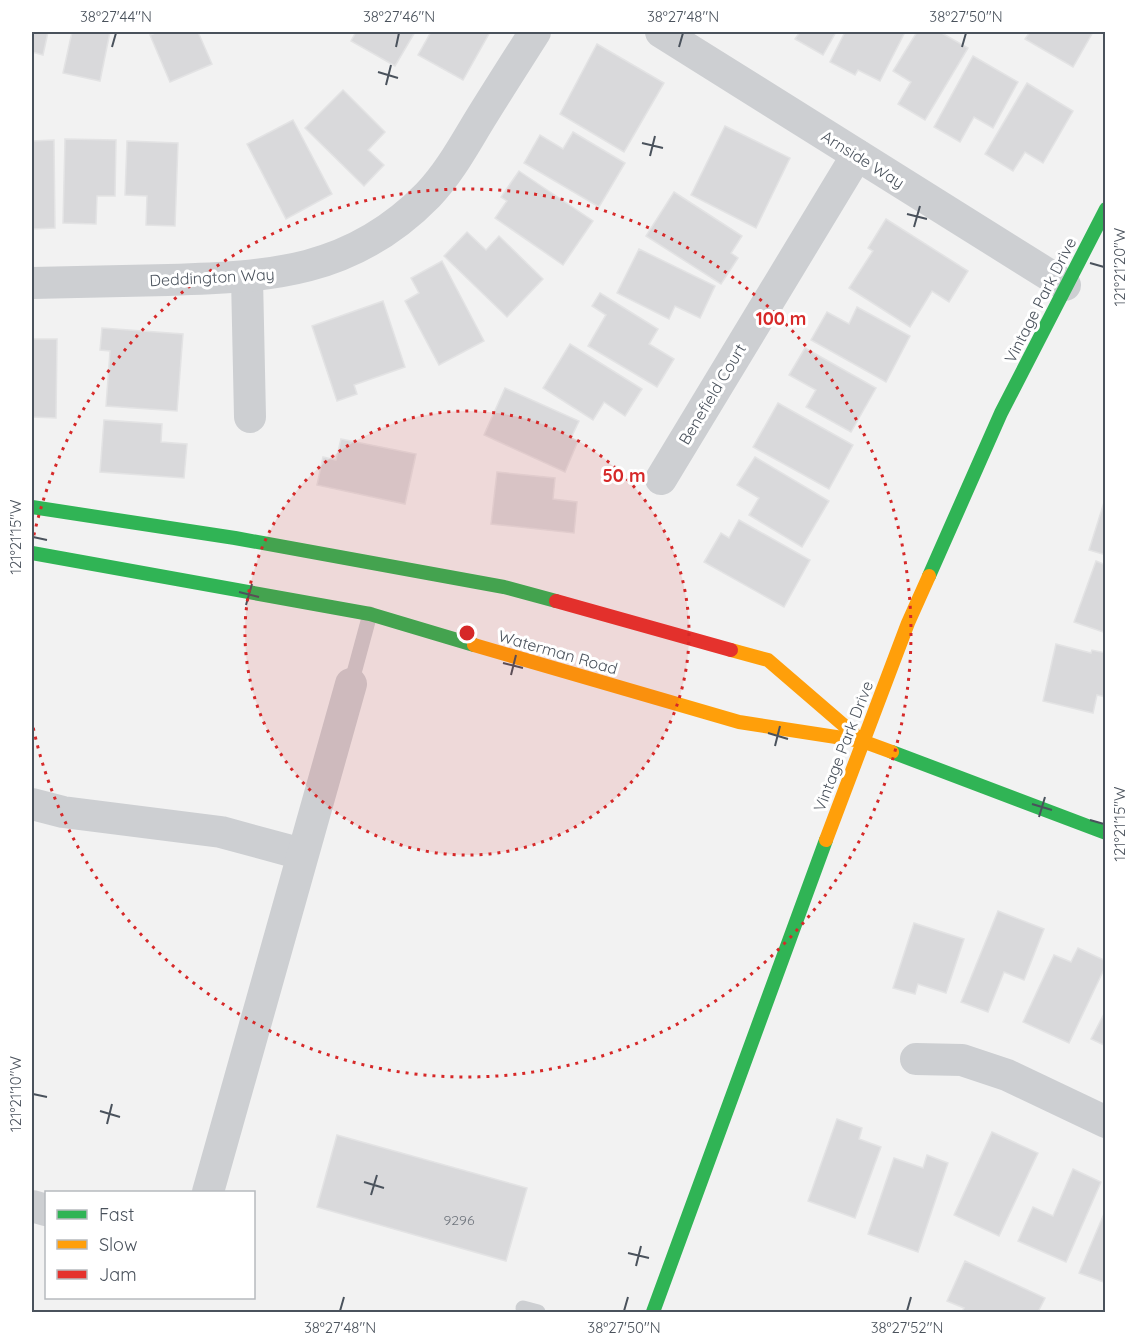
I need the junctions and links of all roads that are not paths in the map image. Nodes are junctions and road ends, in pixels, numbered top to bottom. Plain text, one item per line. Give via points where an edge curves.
1 (535, 32) edge
2 (662, 32) edge
3 (856, 155) junction
4 (1106, 209) edge
5 (247, 278) junction
6 (32, 283) edge
7 (1065, 285) junction
8 (250, 417) dead end
9 (661, 479) dead end
10 (32, 507) edge
11 (69, 511) junction
12 (41, 523) dead end
13 (32, 553) edge
14 (370, 614) junction
15 (351, 684) joint
16 (862, 741) junction
17 (32, 804) edge
18 (1106, 833) edge
19 (302, 854) junction
20 (916, 1059) dead end
21 (1106, 1122) edge
22 (208, 1191) edge
23 (523, 1308) dead end
24 (538, 1312) edge
25 (653, 1312) edge

1 - 5 street, Deddington Way via 452,166 428,195 392,226 326,262
2 - 3 street, Arnside Way
3 - 7 street, Arnside Way
3 - 9 street, Benefield Court
4 - 7 street, Vintage Park Drive
5 - 6 street, Deddington Way
5 - 8 street
7 - 16 street, Vintage Park Drive via 951,524
10 - 11 street, Waterman Road
11 - 12 street
11 - 16 street, Waterman Road via 504,587 768,660
13 - 14 street, Waterman Road
14 - 15 lane
14 - 16 street, Waterman Road via 739,722
15 - 19 street
16 - 18 street, Waterman Road
16 - 25 street, Vintage Park Drive
17 - 19 street via 63,812 221,832
19 - 22 street
20 - 21 street via 962,1060 1037,1087
23 - 24 lane

